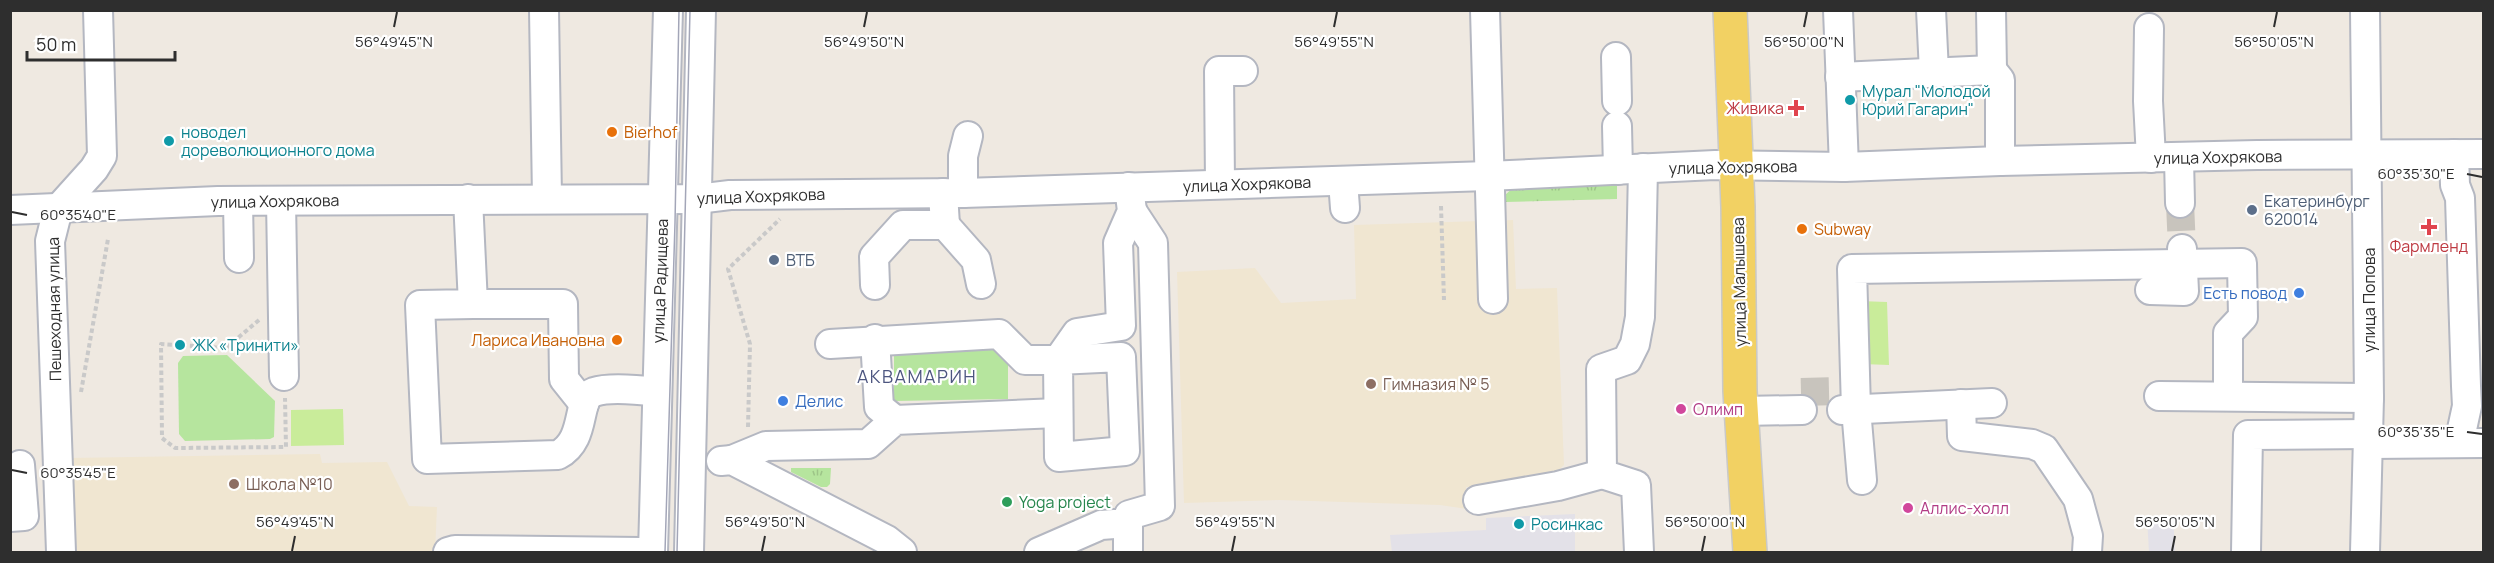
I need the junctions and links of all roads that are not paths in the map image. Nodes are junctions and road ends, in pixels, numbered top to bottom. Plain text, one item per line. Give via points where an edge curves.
1 (98, 10) edge
2 (544, 10) edge
3 (668, 10) edge
4 (701, 10) edge
5 (1485, 10) edge
6 (1730, 10) edge
7 (1752, 10) edge
8 (1838, 10) edge
9 (1931, 10) edge
10 (1991, 10) edge
11 (2365, 10) edge
12 (2149, 28) dead end
13 (1616, 57) dead end
14 (1992, 70) junction
15 (1243, 71) dead end
16 (1934, 72) junction
17 (1840, 77) junction
18 (969, 136) dead end
19 (2454, 154) junction
20 (2484, 154) edge
21 (2366, 155) junction
22 (2151, 158) junction
23 (2179, 158) junction
24 (2000, 161) junction
25 (1746, 166) junction
26 (1844, 167) junction
27 (1631, 169) junction
28 (1488, 176) junction
29 (1220, 184) junction
30 (953, 193) junction
31 (547, 198) junction
32 (468, 199) junction
33 (664, 199) junction
34 (698, 199) junction
35 (1131, 199) junction
36 (238, 201) junction
37 (281, 201) junction
38 (2180, 203) tunnel mouth
39 (10, 210) edge
40 (58, 210) junction
41 (945, 225) junction
42 (2182, 257) junction
43 (239, 258) dead end
44 (981, 284) dead end
45 (875, 285) dead end
46 (2150, 290) dead end
47 (1493, 299) dead end
48 (473, 304) junction
49 (875, 339) junction
50 (830, 344) dead end
51 (1058, 360) junction
52 (284, 376) road end
53 (2475, 383) edge
54 (656, 392) junction
55 (2228, 395) junction
56 (2159, 396) dead end
57 (2369, 398) junction
58 (1849, 400) junction
59 (1752, 401) junction
60 (1801, 401) tunnel mouth
61 (1992, 403) dead end
62 (584, 404) junction
63 (1961, 404) junction
64 (1058, 413) junction
65 (895, 420) junction
66 (2369, 439) junction
67 (2471, 443) edge
68 (732, 460) junction
69 (692, 463) junction
70 (656, 464) junction
71 (20, 465) dead end
72 (1602, 474) junction
73 (1862, 480) dead end
74 (1478, 500) dead end
75 (10, 516) edge
76 (1128, 523) junction
77 (895, 550) edge
78 (61, 552) edge
79 (452, 552) edge
80 (641, 552) edge
81 (653, 552) edge
82 (689, 552) edge
83 (1039, 552) edge
84 (1128, 552) edge
85 (1639, 552) edge
86 (1750, 552) edge
87 (1771, 552) edge
88 (2087, 552) edge
89 (2246, 552) edge
90 (2365, 552) edge

1 - 40 street, Пешеходная улица via 102,156
2 - 31 street
3 - 33 street, улица Радищева
4 - 34 street
5 - 28 street
6 - 25 main road, улица Малышева
7 - 25 main road, улица Малышева
8 - 17 street
9 - 16 street
10 - 14 street
11 - 21 street, улица Попова
12 - 22 street
13 - 27 street via 1617,113
14 - 16 street
14 - 24 street via 2000,80
15 - 29 street via 1219,71
16 - 17 street
17 - 26 street
18 - 30 street
19 - 20 street, улица Хохрякова
19 - 21 street, улица Хохрякова
19 - 53 street
21 - 23 street, улица Хохрякова
21 - 57 street, улица Попова
22 - 23 street, улица Хохрякова
22 - 24 street, улица Хохрякова
23 - 38 street
24 - 26 street, улица Хохрякова
25 - 26 street, улица Хохрякова
25 - 27 street, улица Хохрякова
25 - 59 main road, улица Малышева
27 - 28 street, улица Хохрякова
27 - 72 street via 1640,317 1635,344 1627,360 1601,369
28 - 29 street, улица Хохрякова via 1344,194
28 - 47 street
29 - 35 street, улица Хохрякова
30 - 34 street, улица Хохрякова via 730,195
30 - 35 street, улица Хохрякова
30 - 41 street
31 - 32 street, улица Хохрякова
31 - 33 street, улица Хохрякова
32 - 37 street, улица Хохрякова
32 - 48 street
33 - 34 street, улица Хохрякова
33 - 54 street, улица Радищева
34 - 69 street
35 - 51 street via 1118,243 1121,326 1077,333
35 - 76 street via 1152,243 1160,506 1129,515
36 - 37 street, улица Хохрякова
36 - 40 street, улица Хохрякова
36 - 43 street
37 - 52 street
39 - 40 street, улица Хохрякова
40 - 78 street, Пешеходная улица via 50,241
41 - 44 street via 976,260
41 - 45 street via 903,225 874,258
42 - 46 street via 2184,291
42 - 55 street via 2242,264 2243,318 2228,333
42 - 58 street via 1852,269
48 - 62 street via 563,304 564,379
48 - 62 street via 420,305 427,459 558,455 575,440
49 - 50 street
49 - 51 street via 999,334 1024,360
49 - 65 street via 879,407
51 - 64 street
51 - 64 street via 1121,357 1125,452 1059,457
53 - 67 street via 2467,406
54 - 62 street via 600,391
54 - 70 street, улица Радищева
55 - 56 street
55 - 57 street
57 - 66 street, улица Попова
58 - 63 street via 1929,408
58 - 73 street via 1859,427
59 - 60 street
59 - 86 main road, улица Малышева
59 - 87 main road, улица Малышева
61 - 63 street
63 - 88 street via 1962,436 2032,444 2044,449 2078,500 2088,536
64 - 65 street
65 - 68 street via 868,444 766,446
66 - 67 street
66 - 89 street via 2248,435
66 - 90 street, улица Попова
68 - 69 street
68 - 77 street
69 - 70 street
69 - 82 street
70 - 81 street, улица Радищева
71 - 75 street via 24,516
72 - 74 street
72 - 85 street via 1636,485
76 - 83 street via 1101,525
76 - 84 street
79 - 80 street

